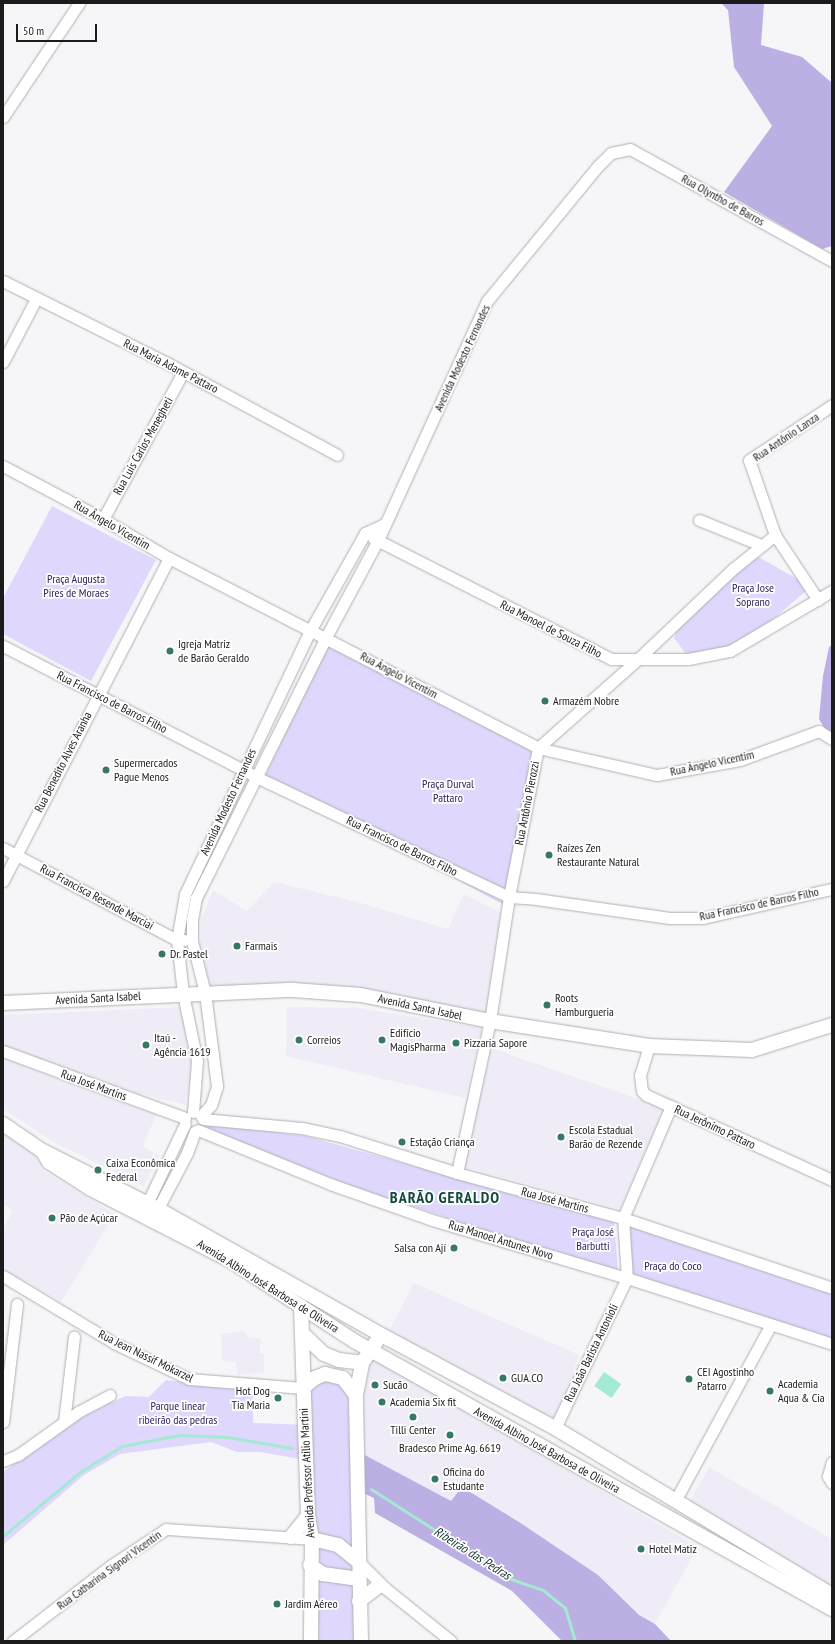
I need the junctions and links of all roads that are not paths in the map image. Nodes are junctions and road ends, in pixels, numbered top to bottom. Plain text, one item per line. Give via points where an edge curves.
1 (79, 3) edge
2 (3, 117) edge
3 (611, 153) joint
4 (832, 261) edge
5 (3, 281) edge
6 (36, 299) junction
7 (3, 362) edge
8 (183, 372) junction
9 (832, 405) edge
10 (337, 455) dead end
11 (3, 466) edge
12 (103, 519) junction
13 (699, 520) dead end
14 (384, 524) junction
15 (365, 533) junction
16 (775, 535) junction
17 (378, 540) junction
18 (761, 545) junction
19 (169, 558) junction
20 (832, 591) edge
21 (818, 600) junction
22 (311, 629) junction
23 (326, 637) junction
24 (3, 646) edge
25 (639, 658) junction
26 (97, 695) junction
27 (832, 740) edge
28 (538, 748) junction
29 (243, 769) junction
30 (259, 777) junction
31 (3, 848) edge
32 (16, 855) junction
33 (3, 881) edge
34 (832, 889) edge
35 (509, 897) junction
36 (177, 940) junction
37 (192, 941) junction
38 (204, 993) junction
39 (183, 994) junction
40 (3, 1003) edge
41 (490, 1021) junction
42 (832, 1025) edge
43 (649, 1046) junction
44 (3, 1051) edge
45 (671, 1106) junction
46 (193, 1118) junction
47 (3, 1124) edge
48 (196, 1130) junction
49 (457, 1173) junction
50 (832, 1180) edge
51 (150, 1211) junction
52 (623, 1218) junction
53 (3, 1276) edge
54 (627, 1278) junction
55 (832, 1288) edge
56 (17, 1304) dead end
57 (301, 1306) junction
58 (347, 1314) junction
59 (321, 1318) junction
60 (771, 1324) junction
61 (302, 1327) junction
62 (381, 1334) junction
63 (74, 1337) dead end
64 (832, 1344) edge
65 (370, 1350) junction
66 (362, 1363) junction
67 (303, 1388) junction
68 (110, 1395) dead end
69 (356, 1395) junction
70 (3, 1417) edge
71 (3, 1422) edge
72 (64, 1422) junction
73 (555, 1428) junction
74 (3, 1461) edge
75 (832, 1462) edge
76 (832, 1483) edge
77 (675, 1501) junction
78 (308, 1516) junction
79 (291, 1537) junction
80 (312, 1539) junction
81 (359, 1562) junction
82 (310, 1565) junction
83 (359, 1579) junction
84 (382, 1587) junction
85 (832, 1595) edge
86 (359, 1601) junction
87 (832, 1609) edge
88 (13, 1641) edge
89 (310, 1641) edge
90 (361, 1641) edge
91 (451, 1641) edge

1 - 2 street
3 - 4 street, Rua Olyntho de Barros via 630,149
3 - 14 street, Avenida Modesto Fernandes via 487,301
5 - 6 street, Rua Maria Adame Pattaro
6 - 7 street
6 - 8 street, Rua Maria Adame Pattaro
8 - 10 street, Rua Maria Adame Pattaro
8 - 12 street, Rua Luís Carlos Menegheti
9 - 16 street, Rua Antônio Lanza via 749,460
11 - 12 street, Rua Ângelo Vicentim
12 - 19 street, Rua Ângelo Vicentim
13 - 18 street
14 - 15 street
14 - 17 street, Avenida Modesto Fernandes
15 - 17 street, Rua Manoel de Souza Filho
15 - 22 street, Avenida Modesto Fernandes
16 - 18 street, Rua Antônio Pierozzi
16 - 21 street, Rua Antônio Lanza
17 - 23 street, Avenida Modesto Fernandes
17 - 25 street, Rua Manoel de Souza Filho via 610,659
18 - 25 street, Rua Antônio Pierozzi
19 - 22 street, Rua Ângelo Vicentim
19 - 26 street, Rua Benedito Alves Aranha
20 - 21 street, Rua Manoel de Souza Filho
21 - 25 street, Rua Manoel de Souza Filho via 730,651 688,659
22 - 23 street, Rua Ângelo Vicentim
22 - 29 street, Avenida Modesto Fernandes
23 - 28 street, Rua Ângelo Vicentim
23 - 30 street, Avenida Modesto Fernandes
24 - 26 street, Rua Francisco de Barros Filho
25 - 28 street, Rua Antônio Pierozzi
26 - 29 street, Rua Francisco de Barros Filho
26 - 32 street, Rua Benedito Alves Aranha
27 - 28 street, Rua Ângelo Vicentim via 818,731 740,760 657,775
28 - 35 street, Rua Antônio Pierozzi
29 - 30 street, Rua Francisco de Barros Filho
29 - 36 street, Avenida Modesto Fernandes via 185,894
30 - 35 street, Rua Francisco de Barros Filho
30 - 37 street, Avenida Modesto Fernandes via 196,898
31 - 32 street, Rua Francisca Resende Marciai
32 - 33 street, Rua Benedito Alves Aranha
32 - 36 street, Rua Francisca Resende Marciai
34 - 35 street, Rua Francisco de Barros Filho via 703,918 670,918
35 - 41 street, Rua Antônio Pierozzi
36 - 37 street, Rua Francisca Resende Marciai
36 - 39 street, Avenida Modesto Fernandes
37 - 38 street, Avenida Modesto Fernandes
38 - 39 main road, Avenida Santa Isabel
38 - 41 main road, Avenida Santa Isabel via 293,990 361,995
38 - 46 street, Avenida Modesto Fernandes via 217,1086 211,1104
39 - 40 main road, Avenida Santa Isabel
39 - 46 street, Avenida Modesto Fernandes via 197,1061
41 - 43 main road, Avenida Santa Isabel
41 - 49 street, Rua Antônio Pierozzi
42 - 43 main road, Avenida Santa Isabel via 752,1050
43 - 45 street, Rua Jerônimo Pattaro via 640,1075 642,1091
44 - 46 street, Rua José Martins
45 - 50 street, Rua Jerônimo Pattaro
45 - 52 street
46 - 48 street via 202,1126
46 - 49 street, Rua José Martins via 302,1128 340,1136
46 - 51 street, Avenida Modesto Fernandes
47 - 51 main road, Avenida Albino José Barbosa de Oliveira via 41,1150 49,1162 91,1189
48 - 51 street via 187,1153
48 - 54 street, Rua Manoel Antunes Novo via 330,1184 432,1220
49 - 52 street, Rua José Martins
51 - 57 main road, Avenida Albino José Barbosa de Oliveira
51 - 58 main road, Avenida Albino José Barbosa de Oliveira
52 - 54 street
52 - 55 street, Rua José Martins
53 - 67 street, Rua Jean Nassif Mokarzel via 114,1343 189,1379
54 - 60 street, Rua Manoel Antunes Novo
54 - 73 street, Rua João Batista Antonioli
56 - 70 street
57 - 59 main road, Avenida Albino José Barbosa de Oliveira
57 - 61 main road, Avenida Professor Atílio Martini
58 - 59 main road
58 - 62 main road, Avenida Albino José Barbosa de Oliveira
59 - 61 main road
59 - 65 main road, Avenida Albino José Barbosa de Oliveira
60 - 64 street, Rua Manoel Antunes Novo
60 - 77 street
61 - 66 main road via 324,1354 338,1360
61 - 67 main road, Avenida Professor Atílio Martini
62 - 65 main road
62 - 73 main road, Avenida Albino José Barbosa de Oliveira
63 - 72 street
65 - 66 main road
65 - 87 main road, Avenida Albino José Barbosa de Oliveira
66 - 69 main road
67 - 69 main road via 325,1374 343,1378
67 - 78 main road, Avenida Professor Atílio Martini
68 - 72 street
69 - 81 main road
70 - 71 street
72 - 74 street via 18,1455
73 - 77 main road, Avenida Albino José Barbosa de Oliveira
75 - 76 street via 828,1476
77 - 85 main road, Avenida Albino José Barbosa de Oliveira
78 - 79 main road
78 - 80 main road, Avenida Professor Atílio Martini
79 - 80 street, Rua Catharina Signori Vicentin
79 - 88 street, Rua Catharina Signori Vicentin via 166,1529 110,1566
80 - 81 main road via 338,1545
80 - 82 main road, Avenida Professor Atílio Martini
81 - 83 main road
81 - 84 street
82 - 83 main road via 323,1574
82 - 89 main road, Avenida Professor Atílio Martini
83 - 84 street
83 - 86 main road
84 - 86 main road
84 - 91 street
86 - 90 main road

